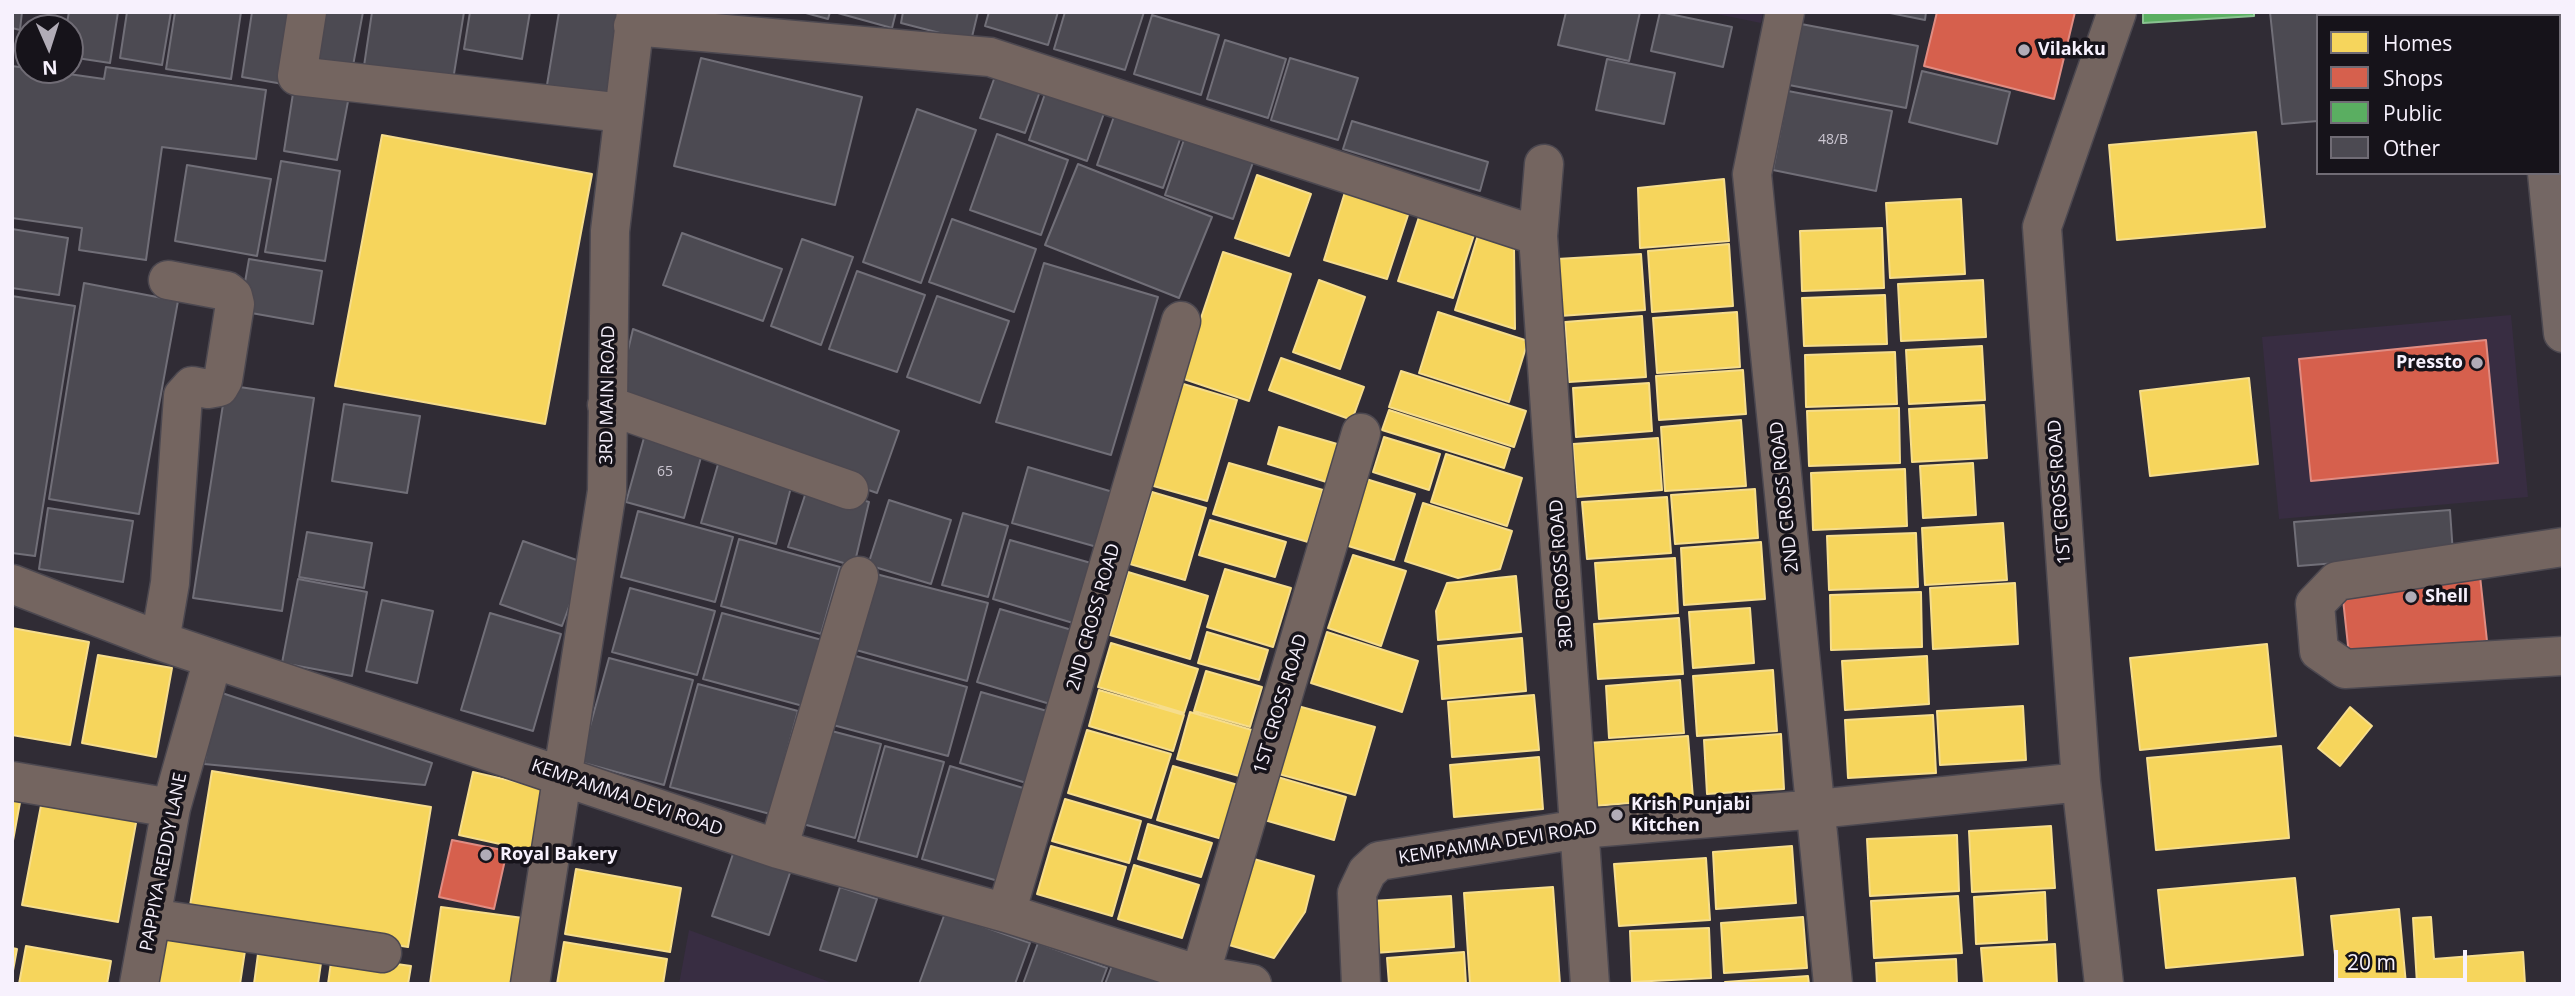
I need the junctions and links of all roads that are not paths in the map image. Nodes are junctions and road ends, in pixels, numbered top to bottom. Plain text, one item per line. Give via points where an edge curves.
1 (307, 12) edge
2 (1786, 12) edge
3 (2117, 12) edge
4 (634, 19) edge
5 (623, 113) junction
6 (1544, 164) dead end
7 (2547, 175) edge
8 (1538, 236) junction
9 (168, 280) dead end
10 (1181, 321) dead end
11 (2563, 333) edge
12 (607, 405) junction
13 (1361, 433) dead end
14 (849, 490) dead end
15 (2563, 547) edge
16 (859, 576) dead end
17 (12, 584) edge
18 (160, 642) junction
19 (2563, 656) edge
20 (212, 659) junction
21 (563, 777) junction
22 (12, 781) edge
23 (2081, 782) junction
24 (171, 808) junction
25 (1817, 810) junction
26 (1580, 829) junction
27 (778, 849) junction
28 (1006, 914) junction
29 (151, 918) junction
30 (382, 953) dead end
31 (1200, 975) junction
32 (139, 984) edge
33 (530, 984) edge
34 (1252, 984) edge
35 (1361, 984) edge
36 (1590, 984) edge
37 (1833, 984) edge
38 (2104, 984) edge

1 - 5 street via 298,76
2 - 25 street, 2ND CROSS ROAD via 1752,174
3 - 23 street, 1ST CROSS ROAD via 2042,227
4 - 5 street, 3RD MAIN ROAD
4 - 8 street via 990,57
5 - 12 street, 3RD MAIN ROAD via 610,231
6 - 8 street, 3RD CROSS ROAD
7 - 11 main road
8 - 26 street, 3RD CROSS ROAD
9 - 18 street via 227,291 235,304 223,380 219,387 192,386 183,396 170,583
10 - 28 street, 2ND CROSS ROAD
12 - 14 street
12 - 21 street, 3RD MAIN ROAD via 607,491
13 - 31 street, 1ST CROSS ROAD
15 - 19 street via 2337,581 2315,604 2319,651 2345,669
16 - 27 street
17 - 18 street, KEMPAMMA DEVI ROAD
18 - 20 street, KEMPAMMA DEVI ROAD
20 - 21 street, KEMPAMMA DEVI ROAD
20 - 24 street, PAPPIYA REDDY LANE
21 - 27 street, KEMPAMMA DEVI ROAD
21 - 33 street, 3RD MAIN ROAD
22 - 24 street
23 - 25 street, KEMPAMMA DEVI ROAD
23 - 38 street, 1ST CROSS ROAD
24 - 29 street, PAPPIYA REDDY LANE
25 - 26 street, KEMPAMMA DEVI ROAD
25 - 37 street, 2ND CROSS ROAD
26 - 35 street, KEMPAMMA DEVI ROAD via 1379,861 1367,872 1357,893
26 - 36 street, 3RD CROSS ROAD
27 - 28 street, KEMPAMMA DEVI ROAD
28 - 31 street, KEMPAMMA DEVI ROAD
29 - 30 street
29 - 32 street, PAPPIYA REDDY LANE
31 - 34 street, KEMPAMMA DEVI ROAD

